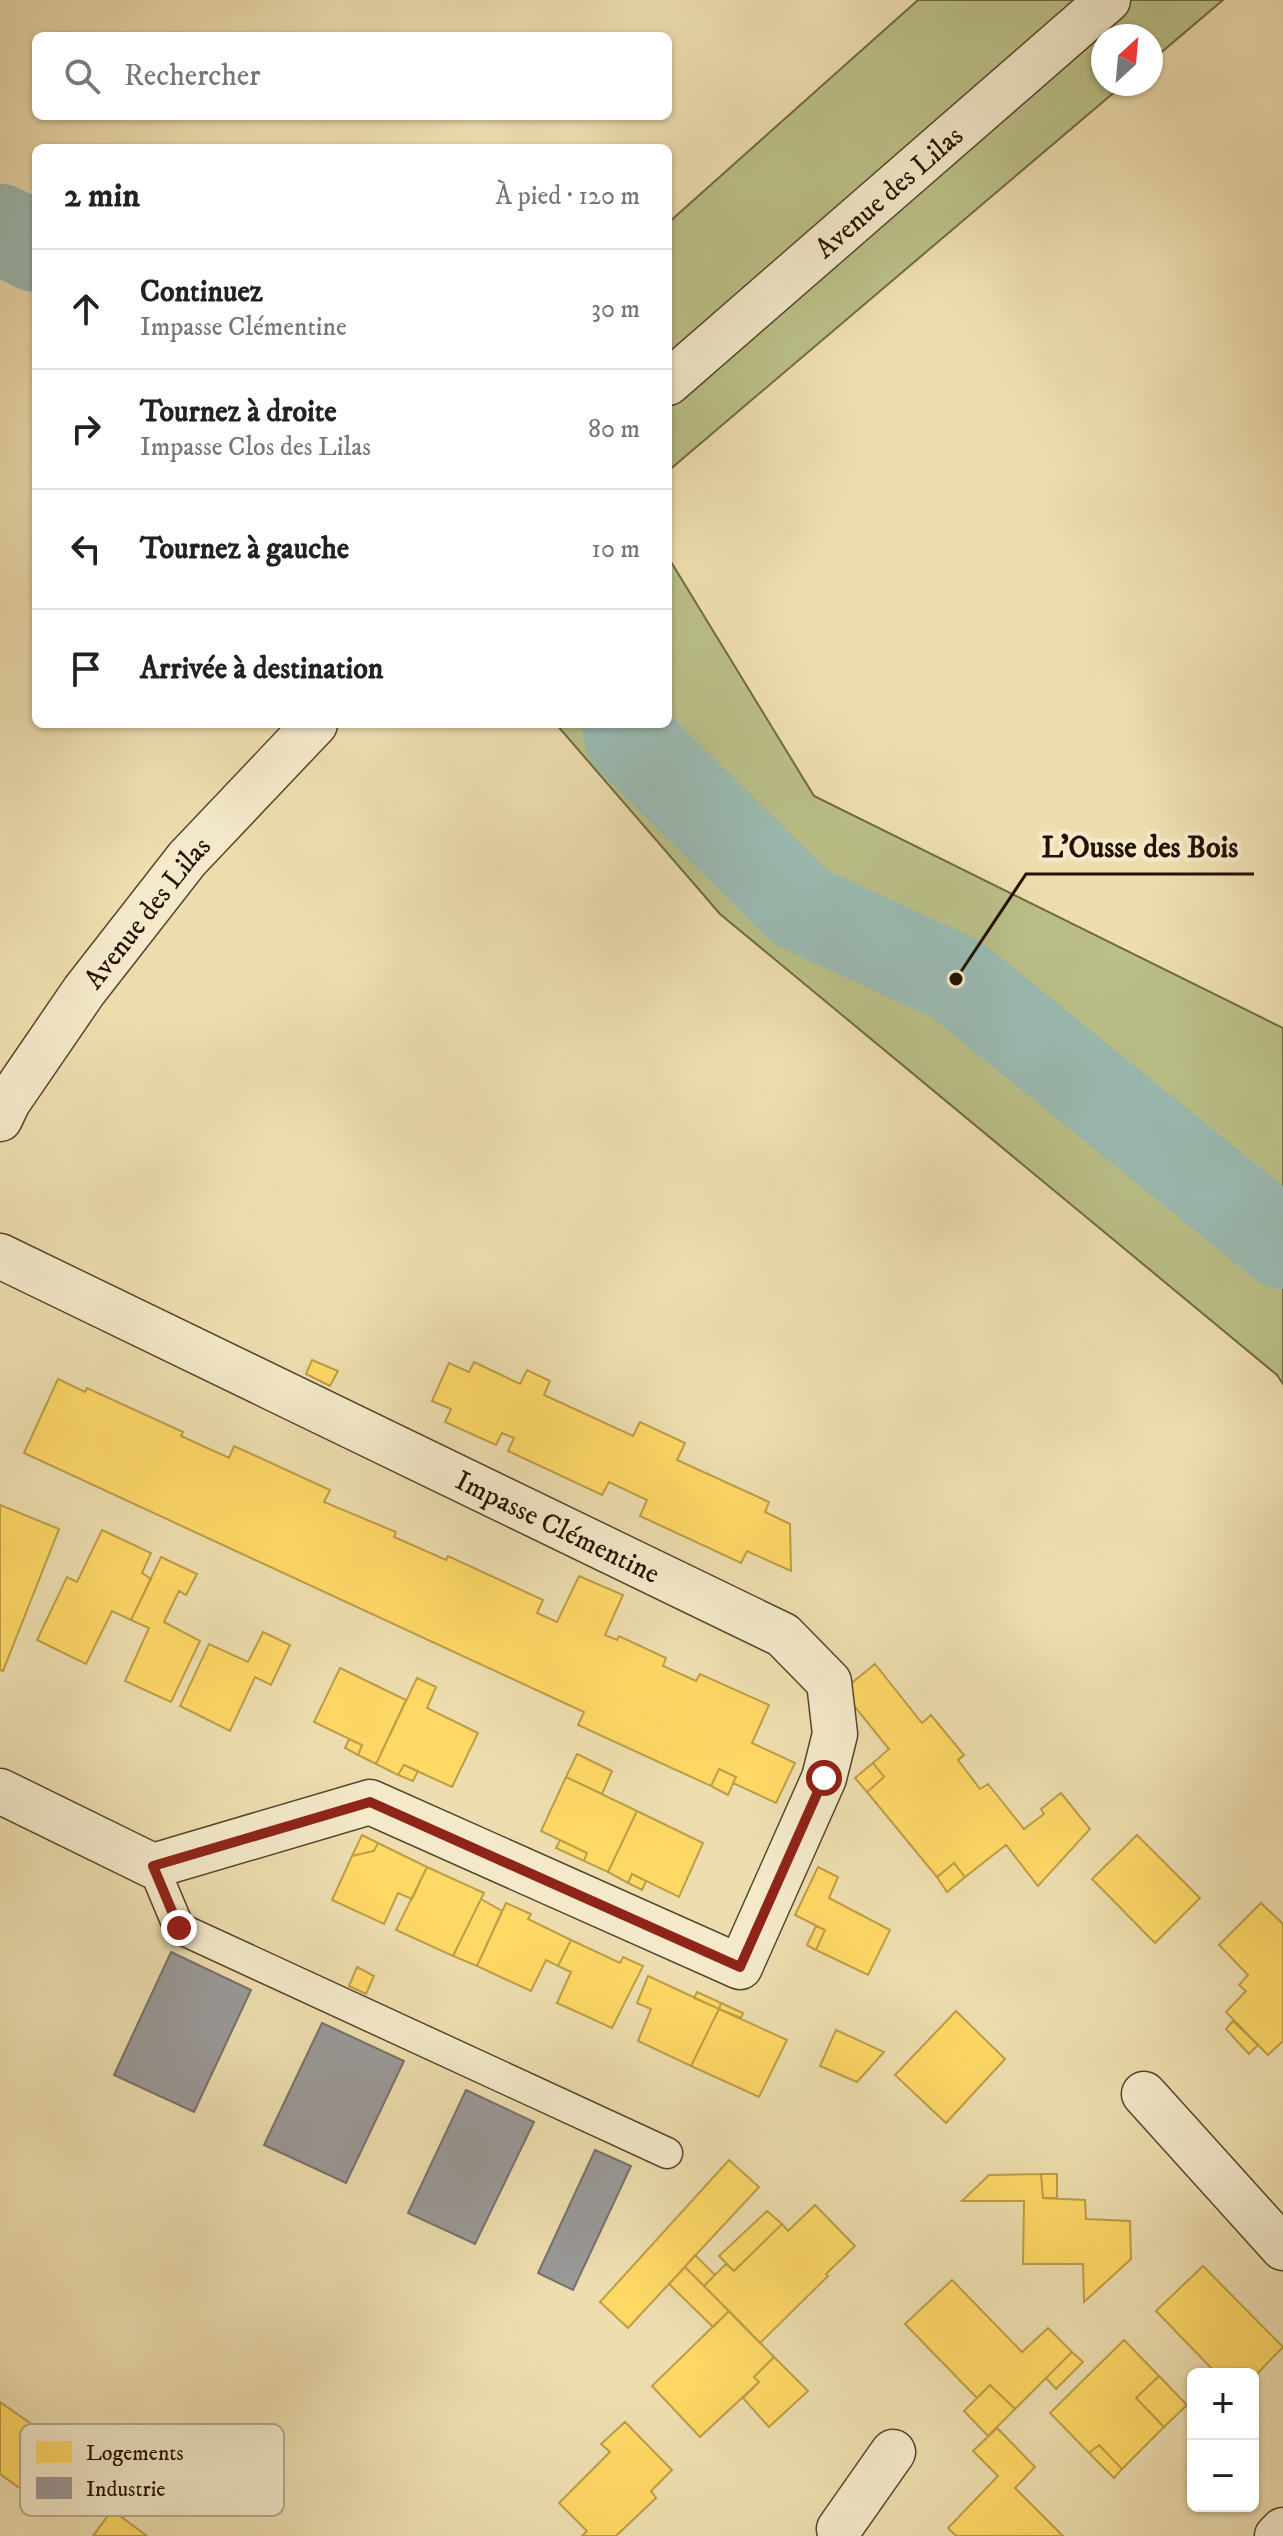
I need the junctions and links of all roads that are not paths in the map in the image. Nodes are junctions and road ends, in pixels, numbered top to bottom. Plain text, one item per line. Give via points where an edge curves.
1 (1108, 0) edge
2 (672, 380) edge
3 (311, 728) edge
4 (0, 1119) edge
5 (0, 1256) edge
6 (0, 1791) edge
7 (153, 1866) junction
8 (1144, 2094) dead end
9 (667, 2153) dead end
10 (1283, 2248) edge
11 (893, 2452) dead end
12 (1283, 2530) edge
13 (836, 2534) edge
14 (1277, 2536) edge

1 - 2 street, Avenue des Lilas
3 - 4 street, Avenue des Lilas via 187,859 84,991
5 - 7 street, Impasse Clémentine via 783,1635 829,1682 835,1734 824,1778 740,1967 370,1802
6 - 7 street
7 - 9 lane via 179,1928
8 - 10 street
11 - 13 street
12 - 14 street

